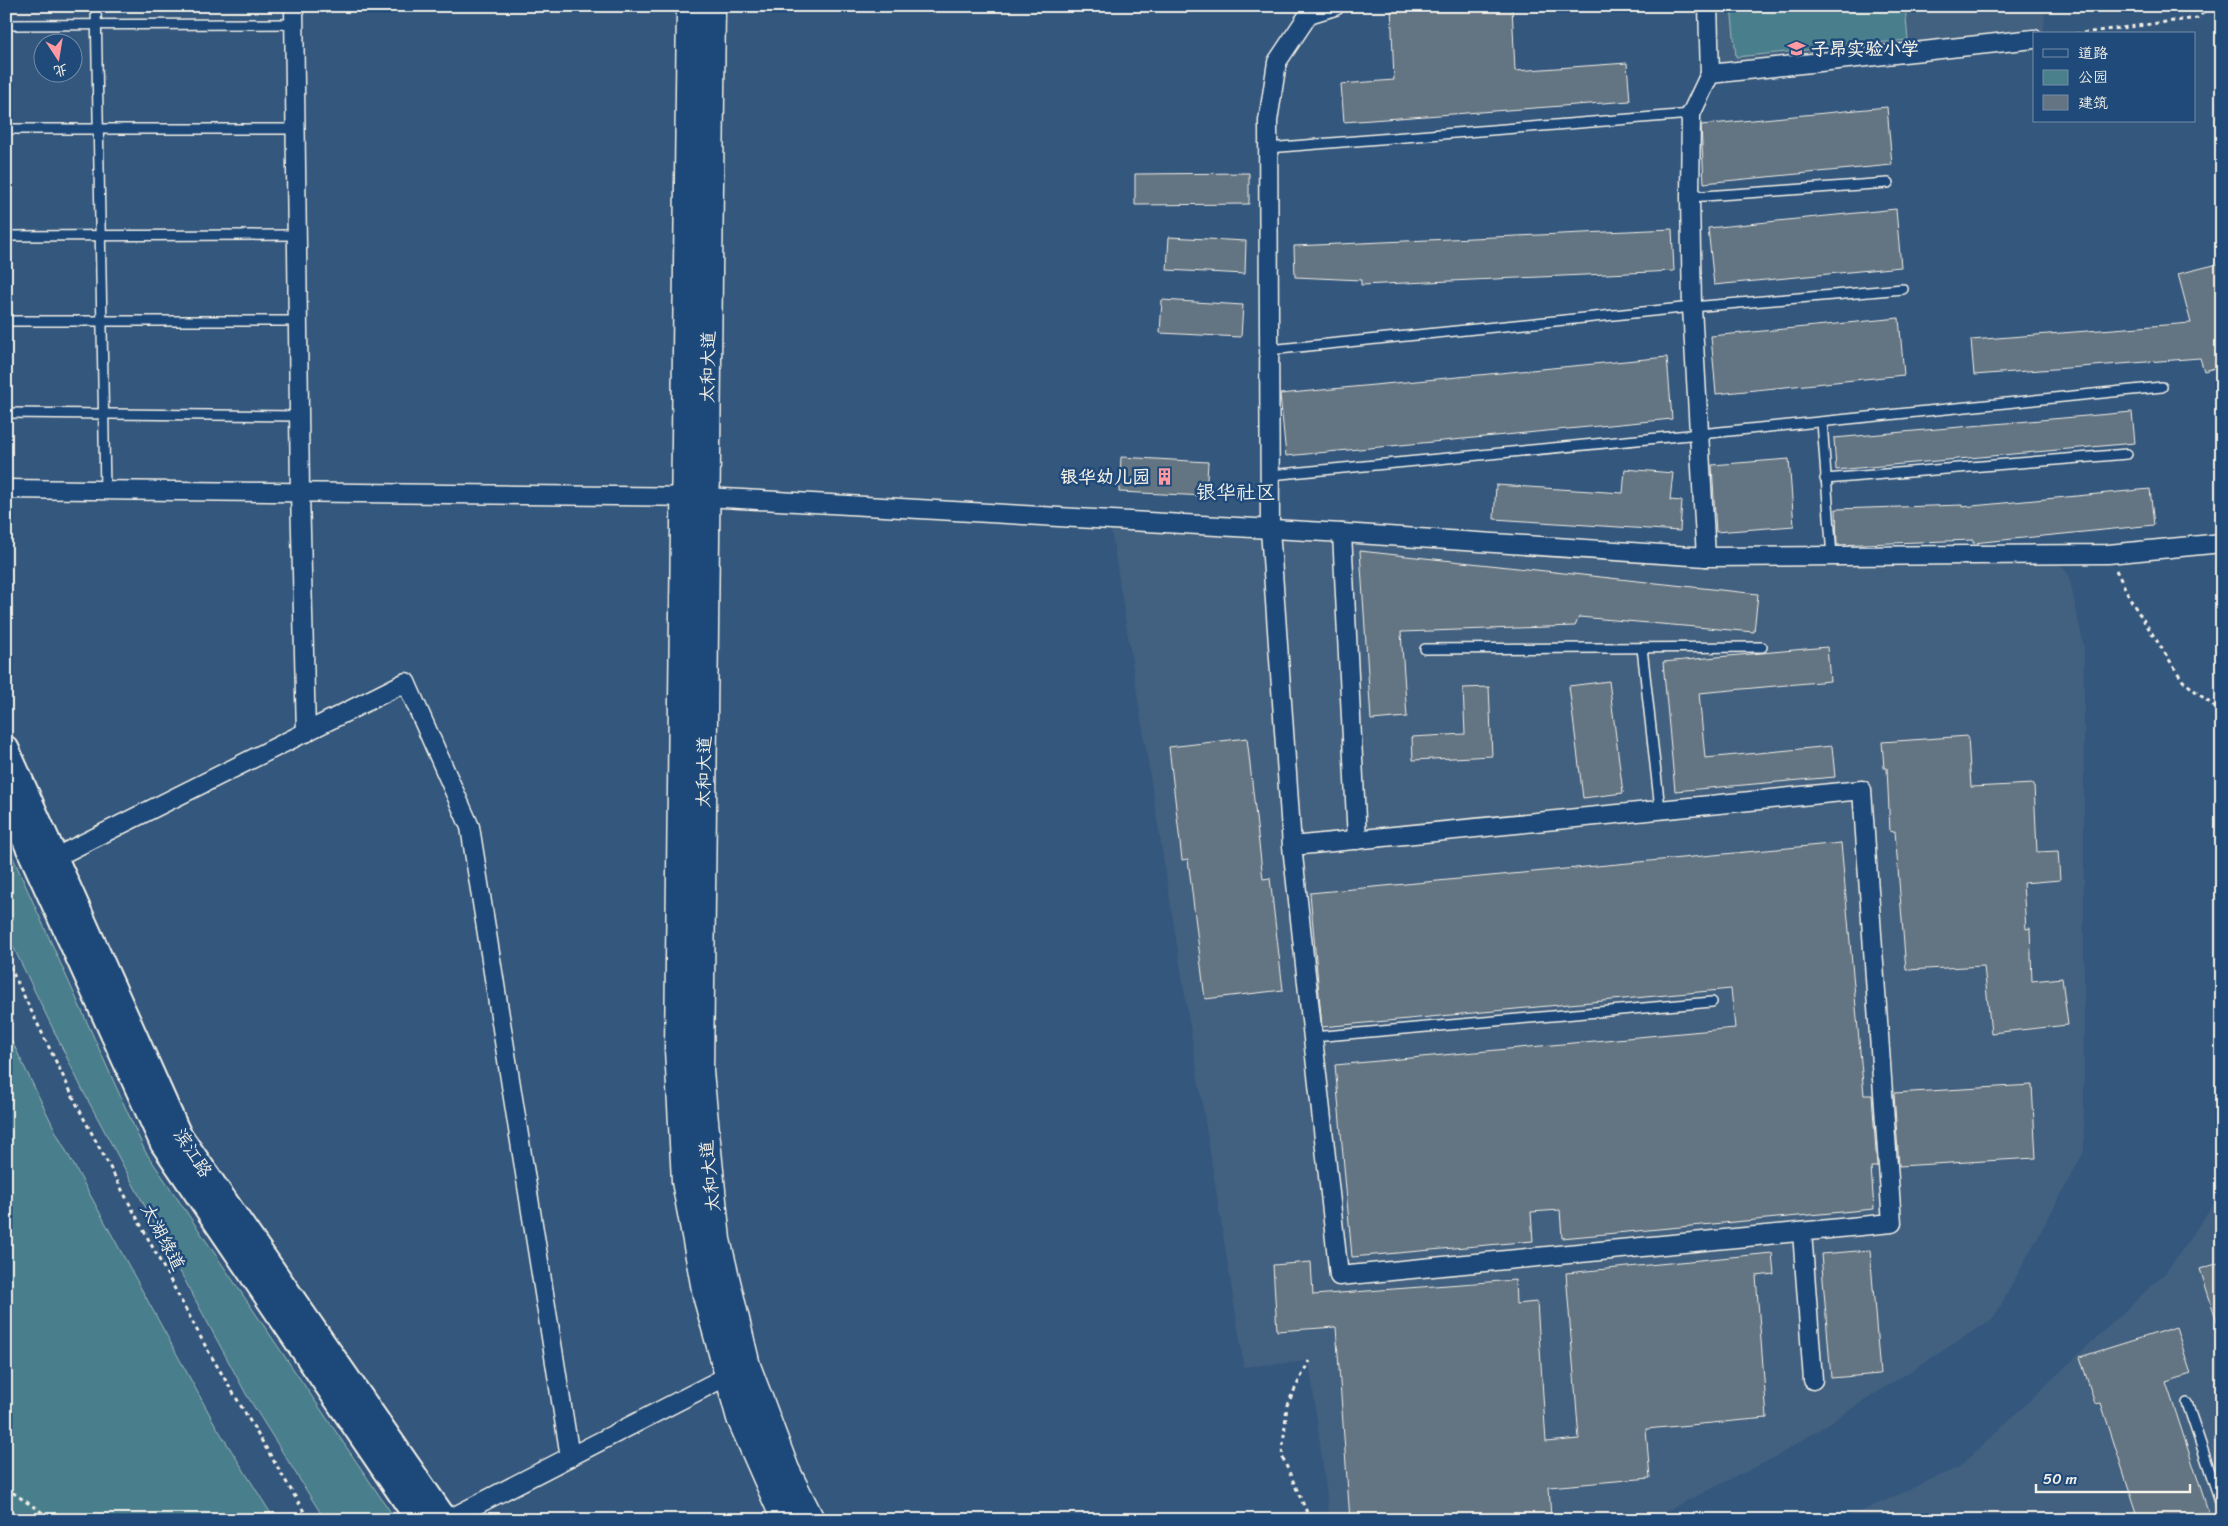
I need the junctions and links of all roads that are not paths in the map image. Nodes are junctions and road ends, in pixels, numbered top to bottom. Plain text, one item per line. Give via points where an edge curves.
1 (96, 6) edge
2 (294, 6) edge
3 (691, 6) edge
4 (711, 6) edge
5 (1335, 6) edge
6 (1708, 6) edge
7 (294, 24) junction
8 (6, 25) edge
9 (97, 25) junction
10 (2033, 39) edge
11 (1710, 74) junction
12 (1691, 114) junction
13 (6, 129) edge
14 (98, 129) junction
15 (296, 129) junction
16 (1268, 148) junction
17 (1888, 183) dead end
18 (1690, 197) junction
19 (297, 235) junction
20 (6, 236) edge
21 (100, 236) junction
22 (1903, 289) dead end
23 (1692, 307) junction
24 (6, 321) edge
25 (102, 321) junction
26 (298, 321) junction
27 (1269, 350) junction
28 (2162, 387) dead end
29 (6, 413) edge
30 (104, 414) junction
31 (299, 416) junction
32 (1822, 422) junction
33 (1700, 434) junction
34 (2127, 454) dead end
35 (1270, 475) junction
36 (1825, 479) junction
37 (6, 489) edge
38 (105, 490) junction
39 (300, 492) junction
40 (696, 497) junction
41 (1270, 529) junction
42 (1342, 533) junction
43 (2222, 543) edge
44 (1706, 557) junction
45 (1832, 557) junction
46 (1762, 647) dead end
47 (1425, 648) dead end
48 (1642, 648) junction
49 (306, 732) junction
50 (6, 749) edge
51 (6, 796) edge
52 (1660, 809) junction
53 (1357, 840) junction
54 (1292, 846) junction
55 (46, 862) junction
56 (1712, 1002) dead end
57 (1313, 1037) junction
58 (1802, 1232) junction
59 (738, 1370) junction
60 (1813, 1380) dead end
61 (2187, 1402) dead end
62 (570, 1457) junction
63 (2222, 1507) edge
64 (419, 1520) edge
65 (446, 1520) edge
66 (786, 1520) edge
67 (810, 1520) edge

1 - 9 lane
2 - 7 street
3 - 40 main road, 太和大道
4 - 40 main road, 太和大道
5 - 16 street via 1309,14 1277,62 1268,121
6 - 11 street
7 - 9 lane
7 - 15 street
8 - 9 lane
9 - 14 lane
10 - 11 street
11 - 12 street
12 - 16 lane
12 - 18 street
13 - 14 lane
14 - 15 lane
14 - 21 lane
15 - 19 street
16 - 27 street
17 - 18 lane
18 - 23 street
19 - 21 lane
19 - 26 street
20 - 21 lane
21 - 25 lane
22 - 23 lane
23 - 27 lane
23 - 33 street
24 - 25 lane
25 - 26 lane
25 - 30 lane
26 - 31 street
27 - 35 street
28 - 32 lane
29 - 30 lane
30 - 31 lane
30 - 38 lane
31 - 39 street
32 - 33 lane
32 - 36 lane
33 - 35 lane
33 - 44 street
34 - 36 lane
35 - 41 street
36 - 45 lane
37 - 38 street
38 - 39 street
39 - 40 street
39 - 49 street
40 - 41 street
40 - 59 main road, 太和大道 via 679,1049 686,1181 707,1295
41 - 42 street
41 - 54 street
42 - 44 street
42 - 53 street
43 - 45 street via 2108,554
44 - 45 street
46 - 48 lane
47 - 48 lane
48 - 52 lane
49 - 55 street
49 - 62 street via 406,682 470,827
50 - 55 street, 滨江路
51 - 55 street
52 - 53 street
52 - 58 street via 1862,790 1892,1223
53 - 54 street
54 - 57 street
55 - 64 street via 163,1143
55 - 65 street, 滨江路 via 178,1134
56 - 57 lane
57 - 58 street via 1339,1276
58 - 60 street
59 - 62 street
59 - 66 main road, 太和大道 via 741,1418
59 - 67 main road, 太和大道
61 - 63 lane
62 - 65 street

